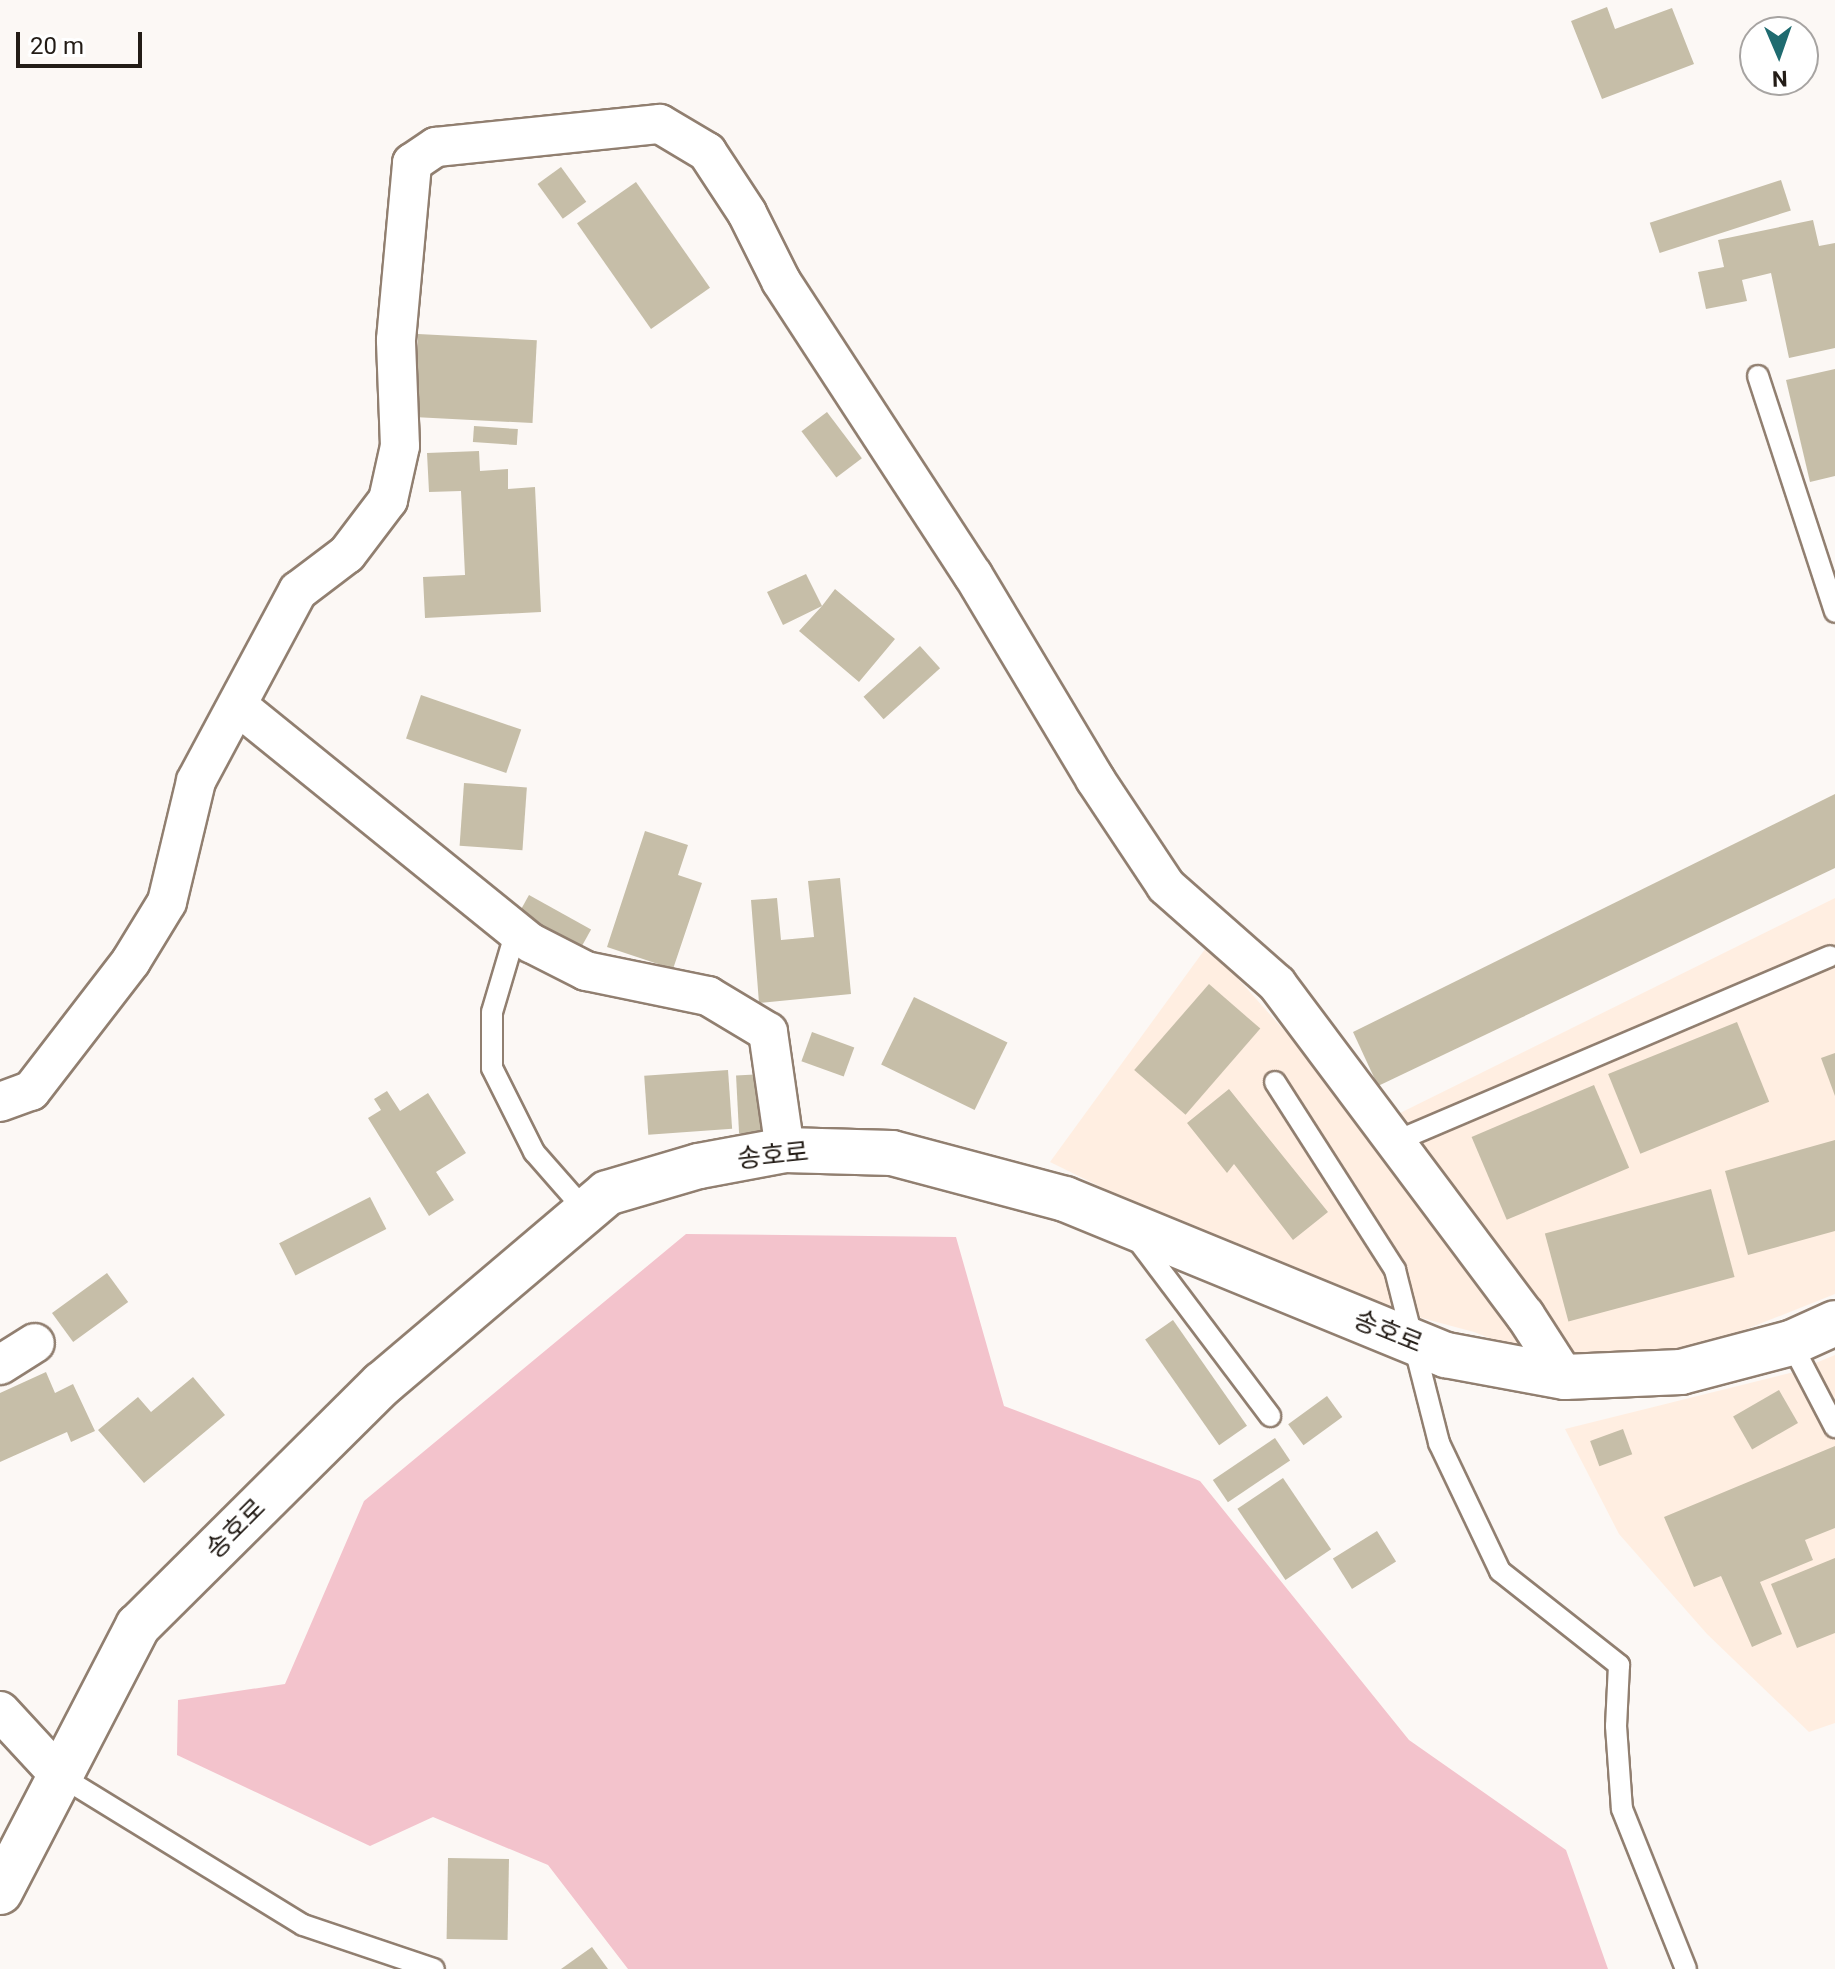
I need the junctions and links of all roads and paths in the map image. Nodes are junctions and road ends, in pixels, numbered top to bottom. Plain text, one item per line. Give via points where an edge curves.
1 (1758, 376) dead end
2 (1835, 612) edge
3 (238, 706) junction
4 (516, 931) junction
5 (1830, 956) dead end
6 (1275, 1082) dead end
7 (0, 1102) edge
8 (1392, 1143) junction
9 (785, 1150) junction
10 (585, 1210) junction
11 (1127, 1224) junction
12 (1835, 1323) edge
13 (35, 1343) dead end
14 (1416, 1343) junction
15 (1791, 1343) junction
16 (0, 1365) edge
17 (1565, 1377) junction
18 (1270, 1416) dead end
19 (1835, 1427) edge
20 (0, 1711) edge
21 (59, 1775) junction
22 (0, 1892) edge
23 (434, 1969) edge
24 (1686, 1969) edge

1 - 2 lane
3 - 4 street
3 - 7 street via 196,781 167,902 131,961 31,1091
3 - 8 street via 298,591 347,554 388,500 400,446 396,340 412,163 436,147 660,124 707,152 747,213 781,281 973,575 1166,886 1277,984
4 - 9 street via 586,971 708,996 768,1032
4 - 10 lane via 492,1012 492,1068 534,1152
5 - 8 lane
6 - 14 lane via 1395,1270
8 - 17 street via 1525,1315
9 - 10 main road, 송호로 via 699,1166 607,1193
9 - 11 main road, 송호로 via 892,1153 1065,1199
10 - 21 main road, 송호로 via 382,1384 138,1626
11 - 14 main road, 송호로
11 - 18 lane via 1172,1292
12 - 15 main road, 송호로
13 - 16 street
14 - 17 main road, 송호로 via 1446,1355
14 - 24 lane via 1439,1443 1500,1571 1619,1665 1616,1726 1622,1809
15 - 17 main road, 송호로 via 1681,1372
15 - 19 lane
20 - 21 street
21 - 22 main road, 송호로
21 - 23 lane via 303,1925

